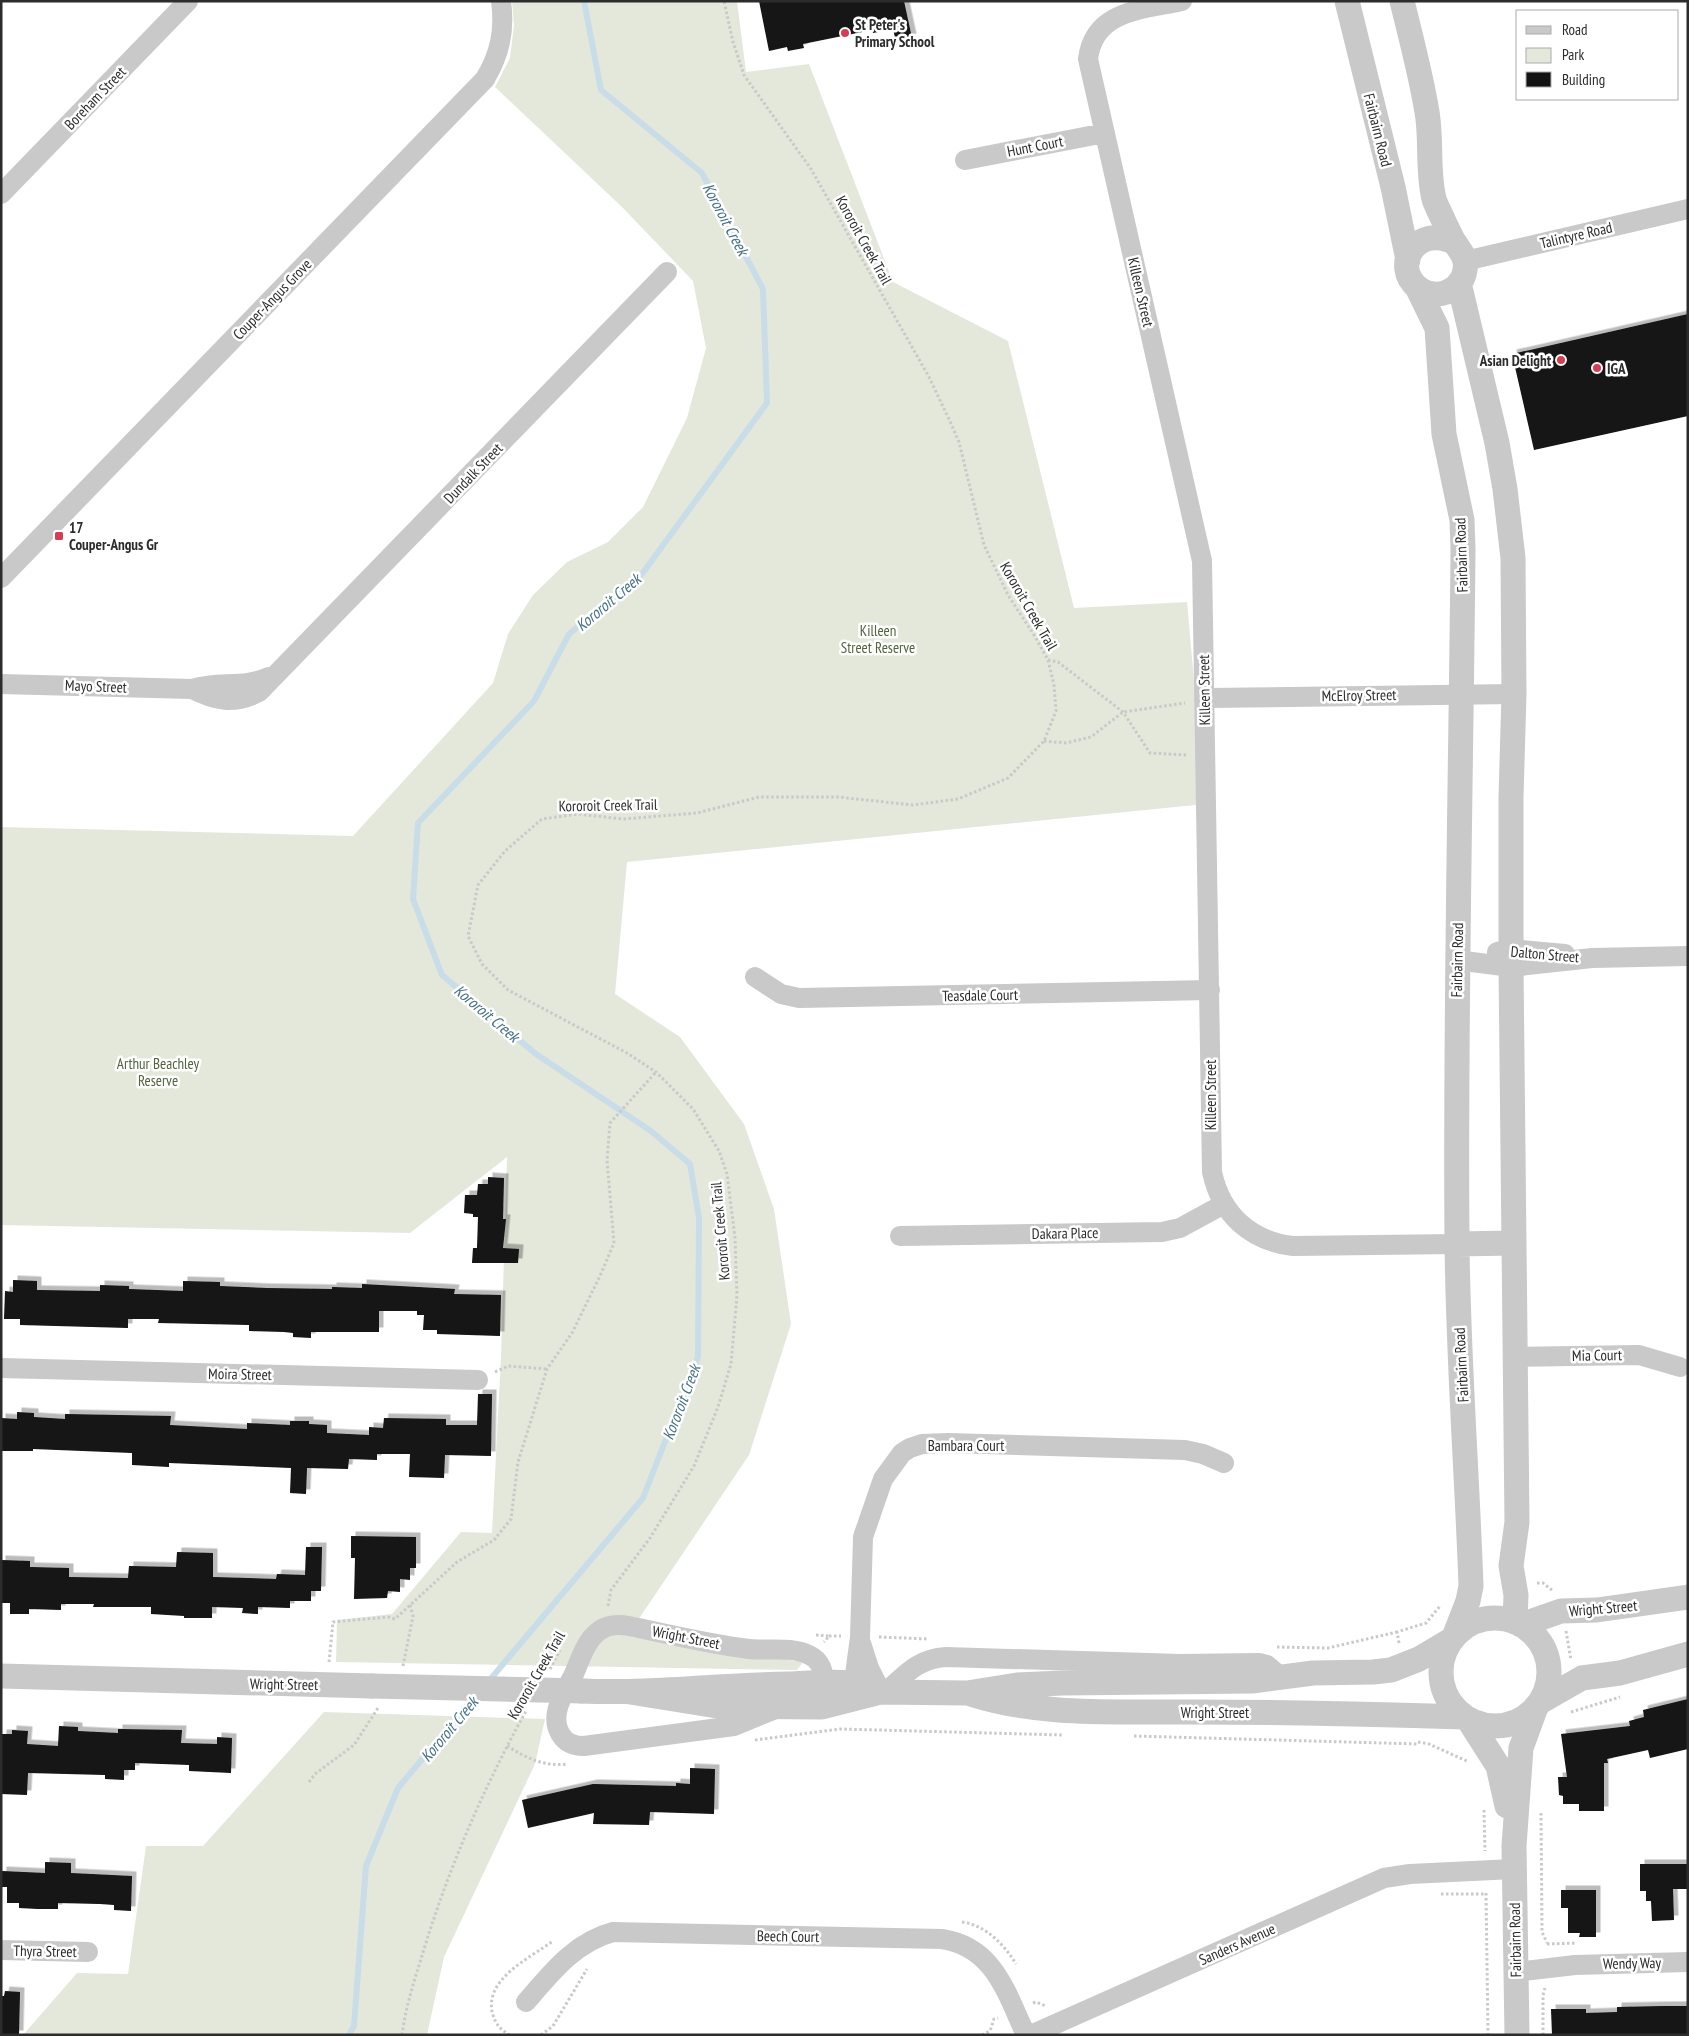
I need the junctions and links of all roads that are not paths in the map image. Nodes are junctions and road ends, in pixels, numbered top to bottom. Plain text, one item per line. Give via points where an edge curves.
1 (188, 1) edge
2 (501, 1) edge
3 (1182, 1) edge
4 (1347, 1) edge
5 (1402, 1) edge
6 (1105, 133) junction
7 (966, 160) dead end
8 (1, 194) edge
9 (1688, 209) edge
10 (1408, 260) junction
11 (1460, 262) junction
12 (667, 272) dead end
13 (1417, 287) junction
14 (1, 578) edge
15 (278, 673) joint
16 (1, 684) edge
17 (1462, 693) junction
18 (1514, 694) junction
19 (1205, 698) junction
20 (1688, 956) edge
21 (1511, 958) junction
22 (1456, 960) junction
23 (755, 977) dead end
24 (1210, 990) junction
25 (1224, 1204) junction
26 (900, 1236) dead end
27 (1513, 1243) junction
28 (1457, 1244) junction
29 (1514, 1357) junction
30 (1680, 1367) dead end
31 (1, 1368) edge
32 (478, 1380) road end
33 (1224, 1463) dead end
34 (1688, 1597) edge
35 (1518, 1623) junction
36 (860, 1637) junction
37 (1452, 1638) junction
38 (1688, 1654) edge
39 (1, 1676) edge
40 (1281, 1677) junction
41 (821, 1683) junction
42 (852, 1691) junction
43 (630, 1692) junction
44 (884, 1692) junction
45 (967, 1693) junction
46 (1538, 1705) junction
47 (780, 1707) junction
48 (1466, 1718) junction
49 (1514, 1865) junction
50 (1, 1950) edge
51 (88, 1952) dead end
52 (1688, 1962) edge
53 (1516, 1965) junction
54 (526, 2002) dead end
55 (1026, 2035) edge
56 (1032, 2035) edge
57 (1517, 2035) edge

1 - 8 street, Boreham Street
2 - 14 street, Couper-Angus Grove via 502,36 496,60 485,79
3 - 6 street, Killeen Street via 1118,17 1101,26 1093,39 1088,59
4 - 10 street, Fairbairn Road
5 - 11 street via 1428,113 1434,200
6 - 7 street, Hunt Court
6 - 19 street, Killeen Street via 1202,561
9 - 11 street, Talintyre Road
10 - 11 street via 1412,250 1426,238 1436,236
10 - 13 street via 1410,279
11 - 13 street via 1452,290 1434,294
11 - 18 street via 1505,489 1513,558
12 - 15 street, Dundalk Street
13 - 17 street, Fairbairn Road via 1436,328 1444,434 1462,520
15 - 16 street, Mayo Street via 254,684 207,684 192,689
17 - 18 street, McElroy Street
17 - 19 street, McElroy Street
17 - 22 street, Fairbairn Road
18 - 21 street
19 - 24 street, Killeen Street
20 - 21 street, Dalton Street
21 - 22 street, Dalton Street
21 - 27 street
22 - 28 street, Fairbairn Road
23 - 24 street, Teasdale Court via 781,994 799,998
24 - 25 street, Killeen Street via 1211,1159 1214,1183
25 - 26 street, Dakara Place via 1180,1228 1162,1232
25 - 28 street, Killeen Street via 1248,1231 1282,1245
27 - 28 street
27 - 29 street
28 - 37 street, Fairbairn Road via 1470,1596
29 - 30 street, Mia Court via 1639,1355
29 - 35 street via 1517,1522 1512,1566
31 - 32 street, Moira Street
33 - 36 street, Bambara Court via 1185,1450 948,1443 910,1448 902,1453 882,1479 863,1537
34 - 35 street, Wright Street via 1597,1610 1560,1611
35 - 37 street via 1493,1618 1478,1620
35 - 46 street via 1538,1639 1548,1659 1548,1682
36 - 42 street, Bambara Court
36 - 44 street, Bambara Court via 869,1668
37 - 40 street, Wright Street via 1405,1665 1372,1672
37 - 48 street via 1443,1654 1441,1678 1448,1700
38 - 46 street via 1620,1673 1586,1677
39 - 43 street, Wright Street, bridge
40 - 44 street via 1267,1665 1259,1663 1180,1664 946,1657 920,1662
40 - 45 street, Wright Street via 1241,1682 1006,1686
41 - 42 street, Wright Street
41 - 43 street, Wright Street
41 - 47 street
41 - 47 street, Wright Street via 824,1673 819,1662 801,1652 749,1649 629,1626 608,1626 588,1643 556,1714 563,1738 575,1746 584,1746 734,1726
42 - 44 street, Wright Street
42 - 47 street, Wright Street via 822,1708
43 - 47 street, Wright Street via 717,1706
44 - 45 street, Wright Street
45 - 48 street, Wright Street via 1007,1705 1044,1710
46 - 48 street via 1522,1719 1504,1726 1485,1726
46 - 49 street, Fairbairn Road via 1521,1748
48 - 49 street, Fairbairn Road via 1494,1757 1501,1775
49 - 53 street, Fairbairn Road
49 - 56 street, Sanders Avenue via 1486,1881 1448,1874 1384,1878
50 - 51 street, Thyra Street
52 - 53 street, Wendy Way via 1575,1964 1547,1959
53 - 57 street, Fairbairn Road
54 - 55 street, Beech Court via 574,1951 613,1932 942,1939 967,1946 992,1966

